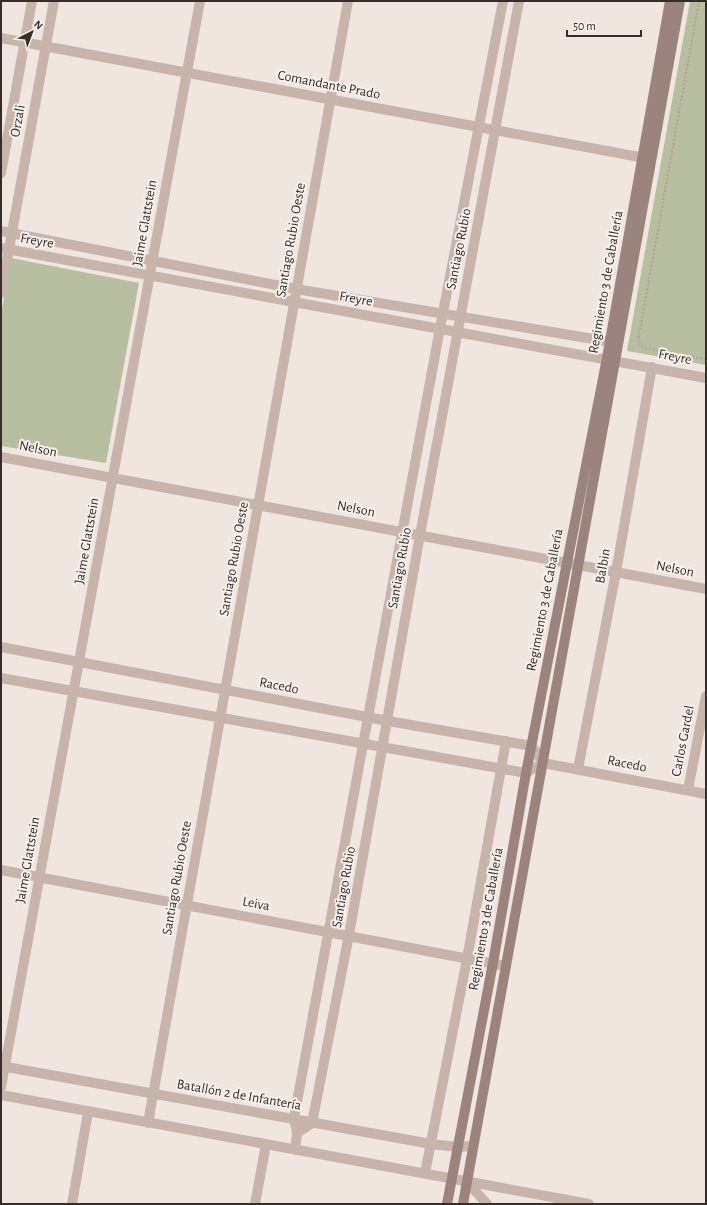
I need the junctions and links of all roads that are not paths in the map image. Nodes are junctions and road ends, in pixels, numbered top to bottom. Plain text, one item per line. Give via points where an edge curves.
1 (32, 1) edge
2 (54, 1) edge
3 (200, 1) edge
4 (348, 1) edge
5 (503, 1) edge
6 (519, 1) edge
7 (670, 1) edge
8 (680, 1) edge
9 (1, 38) edge
10 (25, 43) junction
11 (46, 47) junction
12 (187, 73) junction
13 (330, 100) junction
14 (479, 128) junction
15 (496, 131) junction
16 (646, 158) junction
17 (1, 173) edge
18 (1, 231) edge
19 (12, 233) junction
20 (5, 249) edge
21 (153, 260) junction
22 (150, 275) junction
23 (296, 289) junction
24 (1, 293) edge
25 (294, 302) junction
26 (442, 315) junction
27 (460, 317) junction
28 (440, 328) junction
29 (458, 331) junction
30 (614, 343) junction
31 (611, 359) junction
32 (652, 367) junction
33 (706, 378) edge
34 (1, 457) edge
35 (113, 478) junction
36 (258, 505) junction
37 (402, 532) junction
38 (420, 535) junction
39 (566, 562) junction
40 (580, 564) junction
41 (616, 572) junction
42 (706, 589) edge
43 (1, 647) edge
44 (80, 662) junction
45 (1, 678) edge
46 (225, 690) junction
47 (73, 691) junction
48 (706, 696) edge
49 (220, 718) junction
50 (368, 718) junction
51 (388, 721) junction
52 (506, 741) junction
53 (363, 745) junction
54 (532, 746) junction
55 (383, 748) junction
56 (543, 763) junction
57 (502, 769) junction
58 (578, 769) junction
59 (526, 773) junction
60 (688, 790) junction
61 (706, 794) edge
62 (1, 870) edge
63 (40, 877) junction
64 (186, 905) junction
65 (328, 932) junction
66 (349, 935) junction
67 (467, 959) junction
68 (493, 963) junction
69 (506, 966) junction
70 (2, 1066) edge
71 (1, 1087) edge
72 (152, 1094) junction
73 (1, 1096) edge
74 (88, 1112) junction
75 (294, 1118) junction
76 (312, 1122) junction
77 (148, 1123) junction
78 (297, 1133) junction
79 (266, 1144) junction
80 (431, 1144) junction
81 (474, 1146) junction
82 (457, 1147) junction
83 (295, 1150) junction
84 (425, 1173) junction
85 (451, 1178) junction
86 (467, 1182) junction
87 (72, 1204) edge
88 (256, 1204) edge
89 (447, 1204) edge
90 (463, 1204) edge
91 (487, 1204) edge
92 (589, 1204) edge

1 - 10 street, Orzali
2 - 11 street, Orzali
3 - 12 street, Jaime Glattstein
4 - 13 street, Santiago Rubio Oeste
5 - 14 street, Santiago Rubio
6 - 15 street, Santiago Rubio
7 - 16 street, Regimiento 3 de Caballería
8 - 16 street, Regimiento 3 de Caballería
9 - 10 street, Comandante Prado
10 - 11 street, Comandante Prado
10 - 17 street, Orzali
11 - 12 street, Comandante Prado
11 - 19 street, Orzali
12 - 13 street, Comandante Prado
12 - 21 street, Jaime Glattstein
13 - 14 street, Comandante Prado
13 - 23 street, Santiago Rubio Oeste
14 - 15 street, Comandante Prado
14 - 26 street, Santiago Rubio
15 - 16 street, Comandante Prado
15 - 27 street, Santiago Rubio
16 - 30 street, Regimiento 3 de Caballería
18 - 19 street, Freyre
19 - 20 street, Orzali
19 - 21 street, Freyre
20 - 22 street, Freyre
20 - 24 street, Orzali
21 - 22 street, Jaime Glattstein
21 - 23 street, Freyre
22 - 25 street, Freyre
22 - 35 street, Jaime Glattstein
23 - 25 street, Santiago Rubio Oeste
23 - 26 street, Freyre
25 - 28 street, Freyre
25 - 36 street, Santiago Rubio Oeste
26 - 27 street, Freyre
26 - 28 street, Santiago Rubio
27 - 29 street, Santiago Rubio
27 - 30 street, Freyre
28 - 29 street, Freyre
28 - 37 street, Santiago Rubio
29 - 31 street, Freyre
29 - 38 street, Santiago Rubio
30 - 31 street, Regimiento 3 de Caballería
31 - 32 street, Freyre
31 - 39 street, Regimiento 3 de Caballería
31 - 40 street, Regimiento 3 de Caballería
32 - 33 street, Freyre
32 - 41 street, Balbin
34 - 35 street, Nelson
35 - 36 street, Nelson
35 - 44 street, Jaime Glattstein
36 - 37 street, Nelson
36 - 46 street, Santiago Rubio Oeste
37 - 38 street, Nelson
37 - 50 street, Santiago Rubio
38 - 39 street, Nelson
38 - 51 street, Santiago Rubio
39 - 40 street, Nelson
39 - 54 street, Regimiento 3 de Caballería
40 - 41 street, Nelson
40 - 56 street, Regimiento 3 de Caballería
41 - 42 street, Nelson
41 - 58 street, Balbin
43 - 44 street, Racedo
44 - 46 street, Racedo
44 - 47 street, Jaime Glattstein
45 - 47 street
46 - 49 street, Santiago Rubio Oeste
46 - 50 street, Racedo
47 - 49 street
47 - 63 street, Jaime Glattstein
48 - 60 street, Carlos Gardel
49 - 53 street
49 - 64 street, Santiago Rubio Oeste
50 - 51 street, Racedo
50 - 53 street, Santiago Rubio
51 - 52 street, Racedo
51 - 55 street, Santiago Rubio
52 - 54 street, Racedo
52 - 57 street
53 - 55 street
53 - 65 street, Santiago Rubio
54 - 56 street
54 - 59 street, Regimiento 3 de Caballería
55 - 57 street
55 - 66 street, Santiago Rubio
56 - 58 street, Racedo
56 - 59 street
56 - 69 street, Regimiento 3 de Caballería
57 - 59 street
57 - 67 street
58 - 60 street, Racedo
59 - 68 street, Regimiento 3 de Caballería
60 - 61 street, Racedo
62 - 63 street, Leiva
63 - 64 street, Leiva
63 - 70 street, Jaime Glattstein
64 - 65 street, Leiva
64 - 72 street, Santiago Rubio Oeste
65 - 66 street, Leiva
65 - 75 street, Santiago Rubio
66 - 67 street, Leiva
66 - 76 street, Santiago Rubio
67 - 68 street, Leiva
67 - 80 street
68 - 69 street, Leiva
68 - 82 street, Regimiento 3 de Caballería
69 - 81 street, Regimiento 3 de Caballería
70 - 71 street, Jaime Glattstein
70 - 72 street, Batallón 2 de Infantería
72 - 75 street, Batallón 2 de Infantería
72 - 77 street, Santiago Rubio Oeste
73 - 74 street
74 - 77 street
74 - 87 street
75 - 76 street, Batallón 2 de Infantería
75 - 78 street, Santiago Rubio
76 - 78 street
76 - 80 street, Batallón 2 de Infantería
77 - 79 street
78 - 83 street, Santiago Rubio
79 - 83 street
79 - 88 street
80 - 82 street, Batallón 2 de Infantería
80 - 84 street
81 - 82 street, Batallón 2 de Infantería
81 - 86 street, Regimiento 3 de Caballería
82 - 85 street, Regimiento 3 de Caballería
83 - 84 street
84 - 85 street
85 - 86 street
85 - 89 street, Regimiento 3 de Caballería
86 - 90 street, Regimiento 3 de Caballería
86 - 91 street
86 - 92 street

